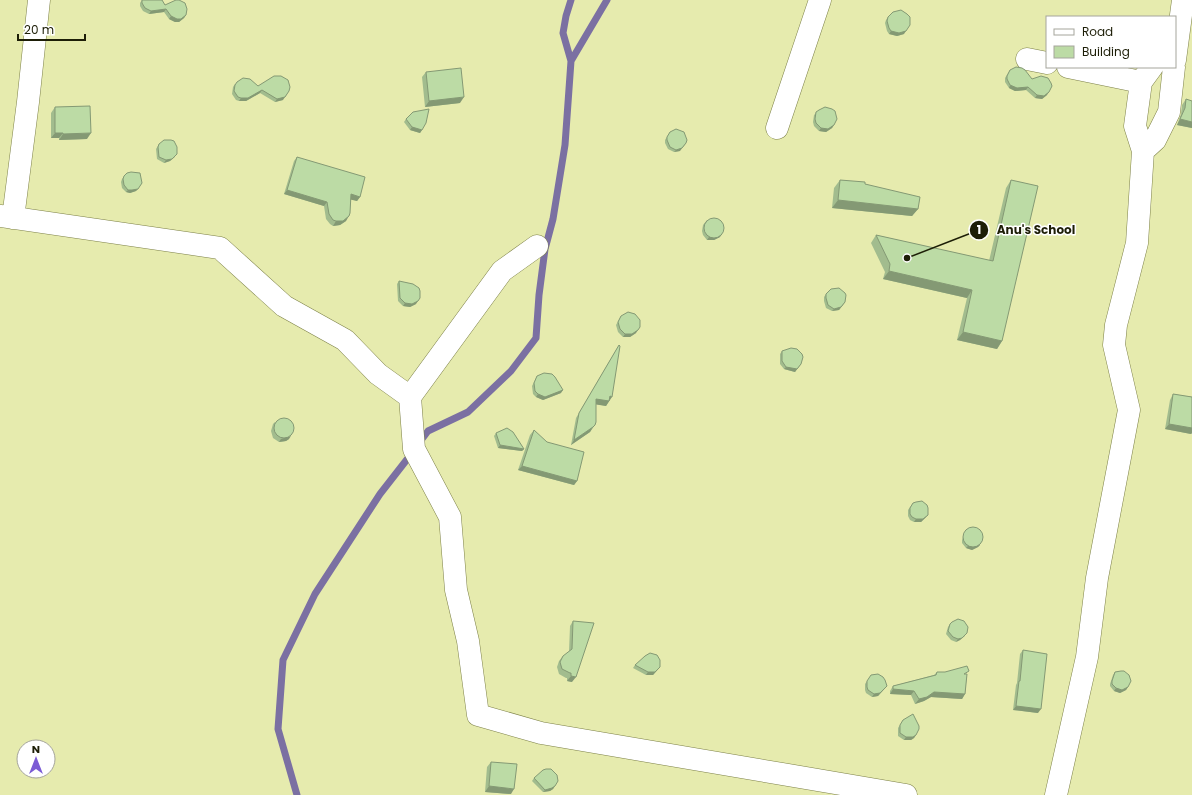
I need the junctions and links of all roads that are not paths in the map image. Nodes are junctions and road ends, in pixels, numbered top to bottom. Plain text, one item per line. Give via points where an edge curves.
1 (39, 0) edge
2 (820, 0) edge
3 (1180, 12) edge
4 (1176, 50) edge
5 (1078, 68) edge
6 (1174, 68) edge
7 (1147, 75) edge
8 (777, 128) dead end
9 (1143, 151) junction
10 (7, 217) edge
11 (537, 246) dead end
12 (410, 397) junction
13 (906, 795) edge
14 (1056, 795) edge

1 - 10 street via 27,109
2 - 8 street
3 - 4 street
5 - 7 street
6 - 9 street via 1168,112 1155,140
7 - 9 street via 1135,126
9 - 14 street via 1137,243 1116,325 1114,345 1129,410 1097,578 1087,657
10 - 12 street via 220,248 284,306 345,340 378,374
11 - 12 street via 502,271
12 - 13 street via 414,449 450,517 456,590 468,641 478,715 541,733

